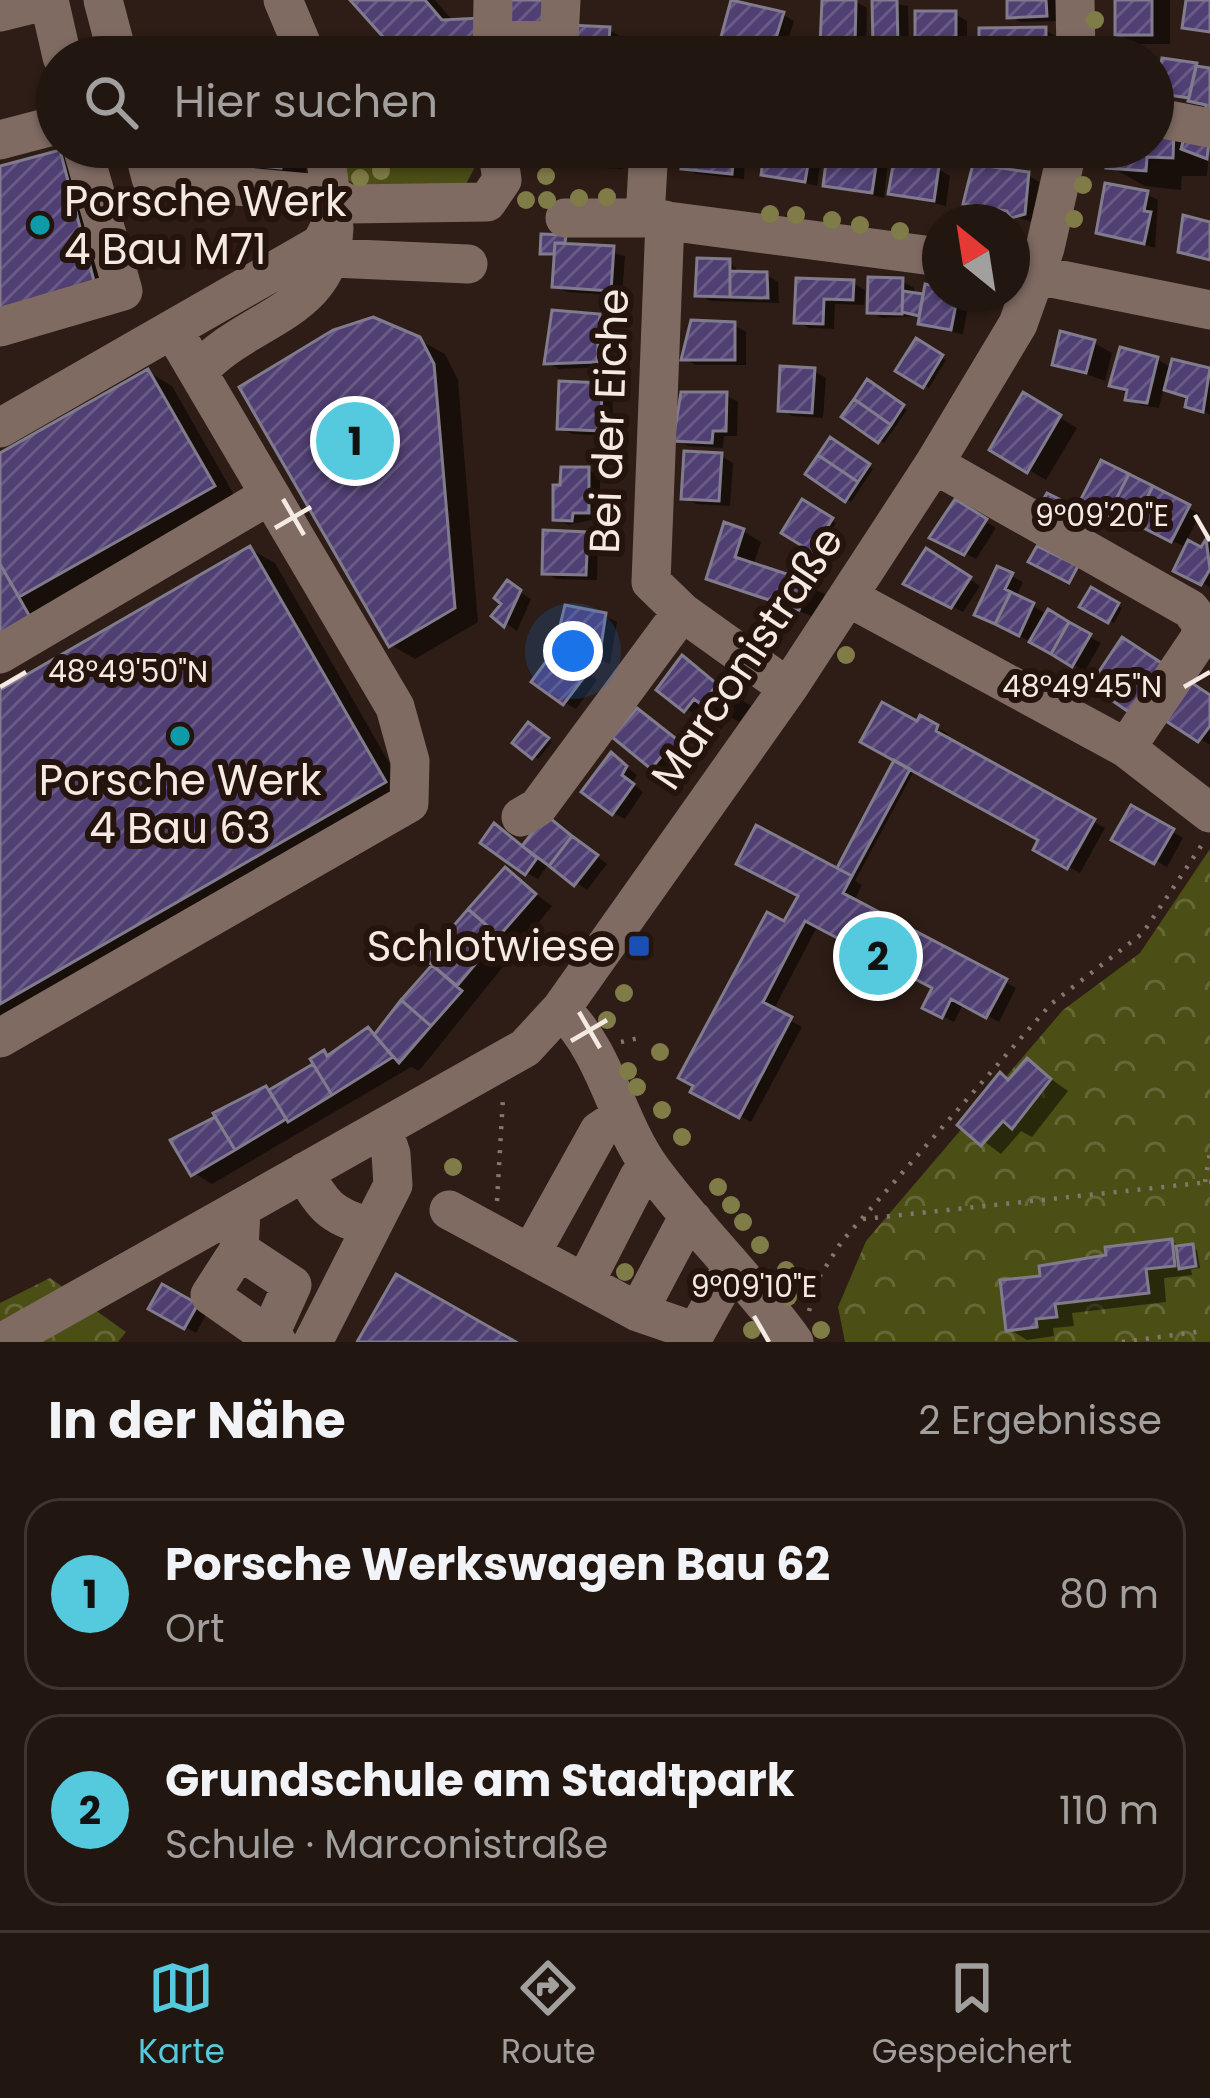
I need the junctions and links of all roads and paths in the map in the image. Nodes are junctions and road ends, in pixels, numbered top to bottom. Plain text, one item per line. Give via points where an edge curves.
1 (48, 0) edge
2 (103, 0) edge
3 (283, 0) edge
4 (494, 0) edge
5 (561, 0) edge
6 (1075, 0) edge
7 (0, 12) edge
8 (57, 36) edge
9 (112, 36) edge
10 (301, 36) edge
11 (493, 36) edge
12 (559, 36) edge
13 (1076, 36) edge
14 (1174, 121) edge
15 (36, 127) edge
16 (1210, 128) edge
17 (2, 130) edge
18 (88, 168) edge
19 (148, 168) edge
20 (326, 168) edge
21 (500, 168) edge
22 (651, 168) edge
23 (1061, 168) edge
24 (565, 218) dead end
25 (655, 219) junction
26 (330, 229) junction
27 (922, 255) edge
28 (1030, 255) edge
29 (468, 263) dead end
30 (1030, 273) edge
31 (1210, 310) edge
32 (1019, 312) edge
33 (0, 327) edge
34 (173, 330) junction
35 (198, 372) junction
36 (0, 428) edge
37 (934, 464) junction
38 (270, 495) junction
39 (848, 597) junction
40 (682, 612) junction
41 (0, 654) edge
42 (788, 688) junction
43 (1126, 748) junction
44 (1210, 813) edge
45 (521, 817) dead end
46 (1210, 833) edge
47 (561, 1009) junction
48 (0, 1038) edge
49 (504, 1093) dead end
50 (620, 1117) junction
51 (383, 1130) junction
52 (1210, 1152) edge
53 (650, 1168) junction
54 (304, 1172) junction
55 (1208, 1182) edge
56 (242, 1209) junction
57 (449, 1210) dead end
58 (863, 1219) junction
59 (693, 1220) junction
60 (368, 1226) junction
61 (494, 1237) junction
62 (239, 1250) junction
63 (531, 1253) junction
64 (732, 1268) junction
65 (818, 1280) dead end
66 (585, 1282) junction
67 (638, 1312) junction
68 (1204, 1331) dead end
69 (273, 1339) edge
70 (3, 1342) edge
71 (313, 1342) edge
72 (794, 1342) edge
73 (1122, 1342) edge

1 - 7 street
1 - 8 street
2 - 9 street
3 - 10 street
4 - 11 street
5 - 12 street
6 - 13 street
14 - 16 street
15 - 17 street
18 - 33 street via 123,291
19 - 26 street via 151,178
20 - 26 street
21 - 26 street via 502,180 487,202 348,204
22 - 25 street, Bei der Eiche
23 - 28 street, Marconistraße
24 - 25 street
25 - 27 street
25 - 40 street, Bei der Eiche via 651,582
26 - 29 street
26 - 34 street
26 - 35 street via 311,293 218,349
30 - 31 street
32 - 37 street, Marconistraße
34 - 35 street
34 - 36 street
35 - 38 street
37 - 39 street, Marconistraße
37 - 43 street via 1190,609 1201,623 1200,638
38 - 41 street
38 - 48 street via 395,706 410,761 409,802
39 - 42 street, Marconistraße
39 - 43 street
40 - 42 street, Bei der Eiche
40 - 45 street via 538,807
42 - 47 street, Marconistraße
43 - 44 street
46 - 58 path via 1143,933 1051,1004
47 - 50 street via 592,1047
47 - 51 street, Marconistraße via 525,1048
49 - 61 path
50 - 53 street
50 - 63 street via 599,1131
51 - 54 street, Marconistraße
51 - 60 street via 393,1185
52 - 55 path
53 - 59 street
53 - 66 street
54 - 56 street, Marconistraße
54 - 60 street via 337,1218
55 - 58 path
56 - 62 street
56 - 70 street, Marconistraße
57 - 61 street
58 - 65 path
59 - 64 street
59 - 67 street
60 - 71 street
61 - 63 street
62 - 69 street via 292,1285
62 - 69 street via 210,1295
63 - 66 street
64 - 67 street via 696,1332
64 - 72 street
66 - 67 street
68 - 73 path

